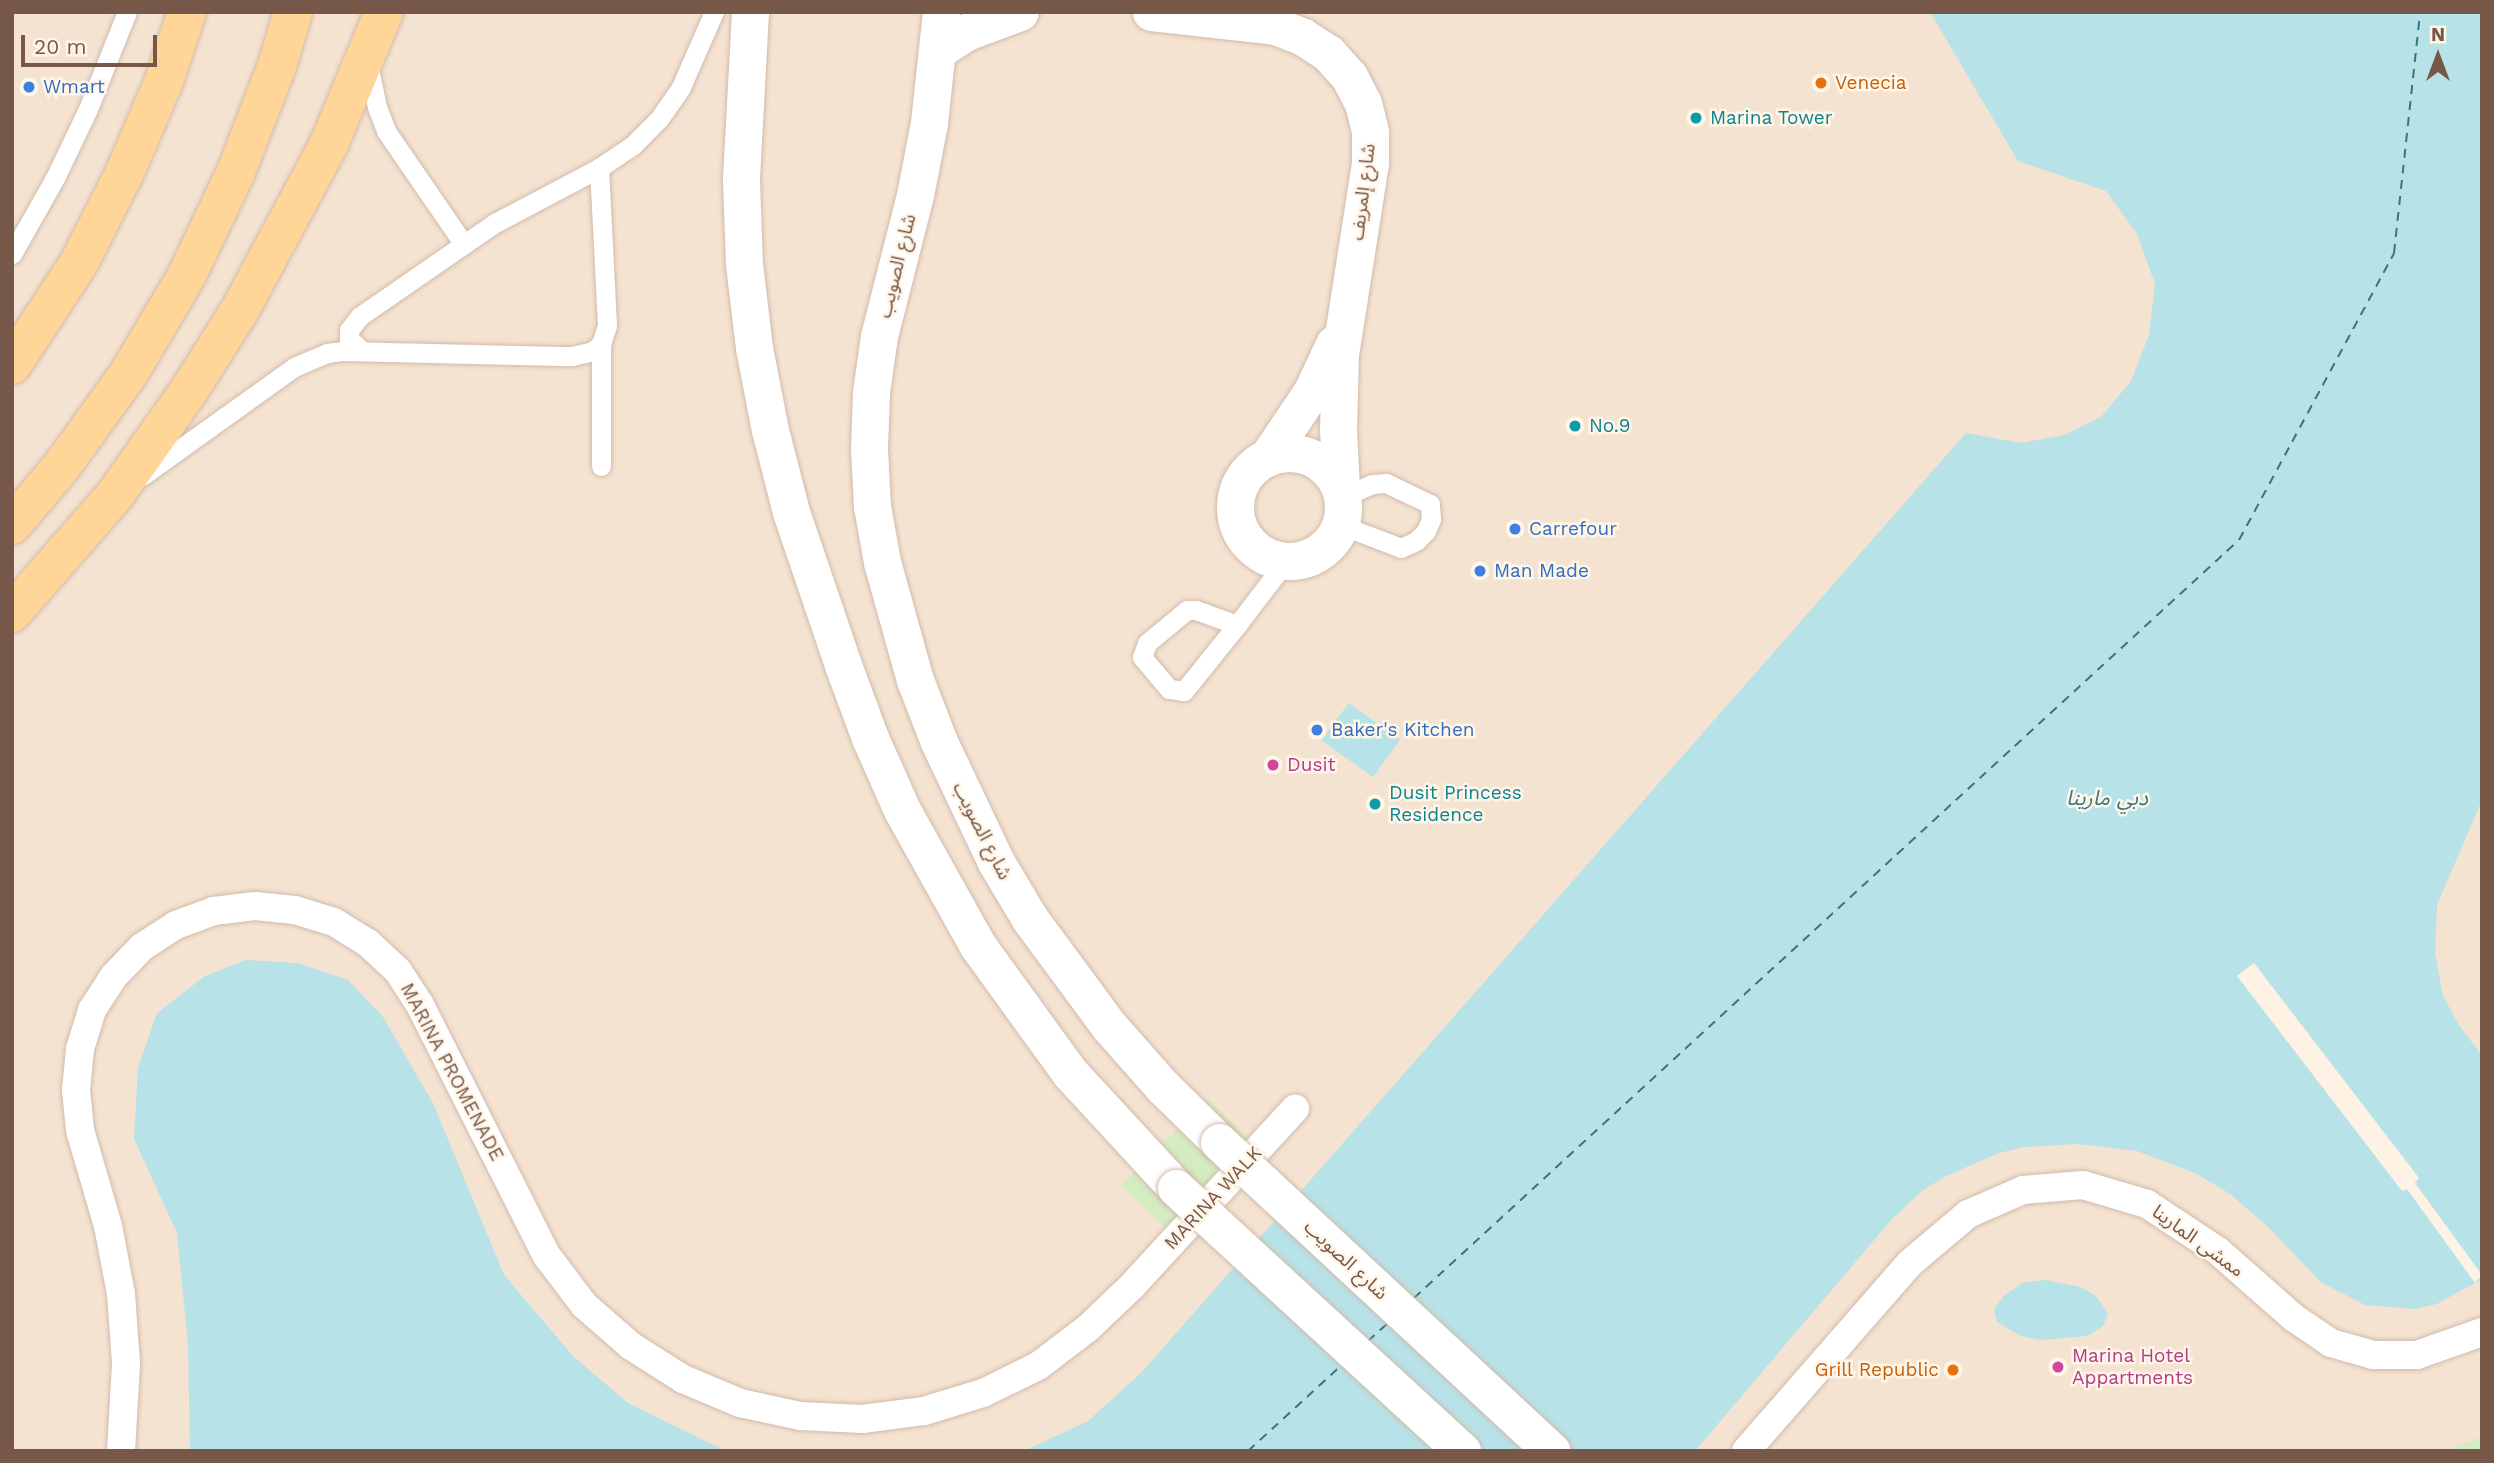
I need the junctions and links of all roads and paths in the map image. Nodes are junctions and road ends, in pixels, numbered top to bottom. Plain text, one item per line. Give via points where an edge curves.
1 (127, 12) edge
2 (187, 12) edge
3 (293, 12) edge
4 (384, 12) edge
5 (714, 12) edge
6 (750, 12) edge
7 (942, 12) edge
8 (1020, 12) edge
9 (1151, 12) edge
10 (937, 50) junction
11 (367, 58) junction
12 (599, 168) junction
13 (463, 243) junction
14 (12, 254) edge
15 (1345, 317) junction
16 (601, 344) junction
17 (362, 351) junction
18 (12, 365) edge
19 (1267, 458) junction
20 (601, 466) dead end
21 (115, 495) junction
22 (1342, 503) junction
23 (12, 525) edge
24 (1286, 561) junction
25 (12, 613) edge
26 (1237, 625) junction
27 (1295, 1109) dead end
28 (1132, 1286) joint
29 (2482, 1332) edge
30 (121, 1451) edge
31 (1462, 1451) edge
32 (1550, 1451) edge
33 (1745, 1451) edge

1 - 14 lane via 88,109
2 - 18 main road via 125,172 80,261
3 - 23 main road via 236,172 187,275 129,373 62,466
4 - 11 main road
5 - 12 lane via 681,87 659,119 632,146
6 - 31 street, bridge via 741,180 754,348 791,512 870,738 902,810 978,946 1070,1073 1176,1188
7 - 10 street, شارع الصويب
8 - 10 street via 969,31
9 - 15 street, شارع إلمريف via 1275,26 1328,53 1349,76 1363,103 1370,132 1370,163
10 - 32 street, شارع الصويب, bridge via 915,195 879,336 869,449 872,506 885,573 915,680 939,742 996,862 1030,919 1109,1026 1219,1142
11 - 13 lane via 386,131
11 - 21 main road via 329,144 240,310 191,389
12 - 13 lane
12 - 16 lane via 607,325
13 - 17 lane via 353,323 349,339
15 - 19 street, شارع إلمريف via 1312,391
15 - 22 street, شارع إلمريف via 1338,416
16 - 17 lane via 572,356
16 - 20 lane
17 - 21 lane via 327,353 294,367
19 - 22 street via 1284,453 1311,458 1332,473
19 - 24 street via 1241,482 1235,499 1236,517 1241,534 1253,548
21 - 25 main road
22 - 24 street via 1333,540 1304,560
24 - 26 lane
26 - 26 lane via 1187,610 1147,643 1142,657 1170,689 1184,691
27 - 28 street, MARINA WALK
28 - 30 street, MARINA PROMENADE via 1038,1366 982,1393 924,1411 850,1418 800,1416 740,1403 683,1379 631,1346 584,1305 547,1256 420,1005 398,971 378,952 334,922 295,910 255,906 214,911 176,925 114,976 92,1010 80,1049 76,1090 80,1130 108,1226 121,1294 126,1363
29 - 33 street, ممشى المارينا via 2417,1355 2373,1355 2331,1343 2294,1318 2218,1251 2147,1204 2083,1185 2023,1190 1968,1214 1910,1263

